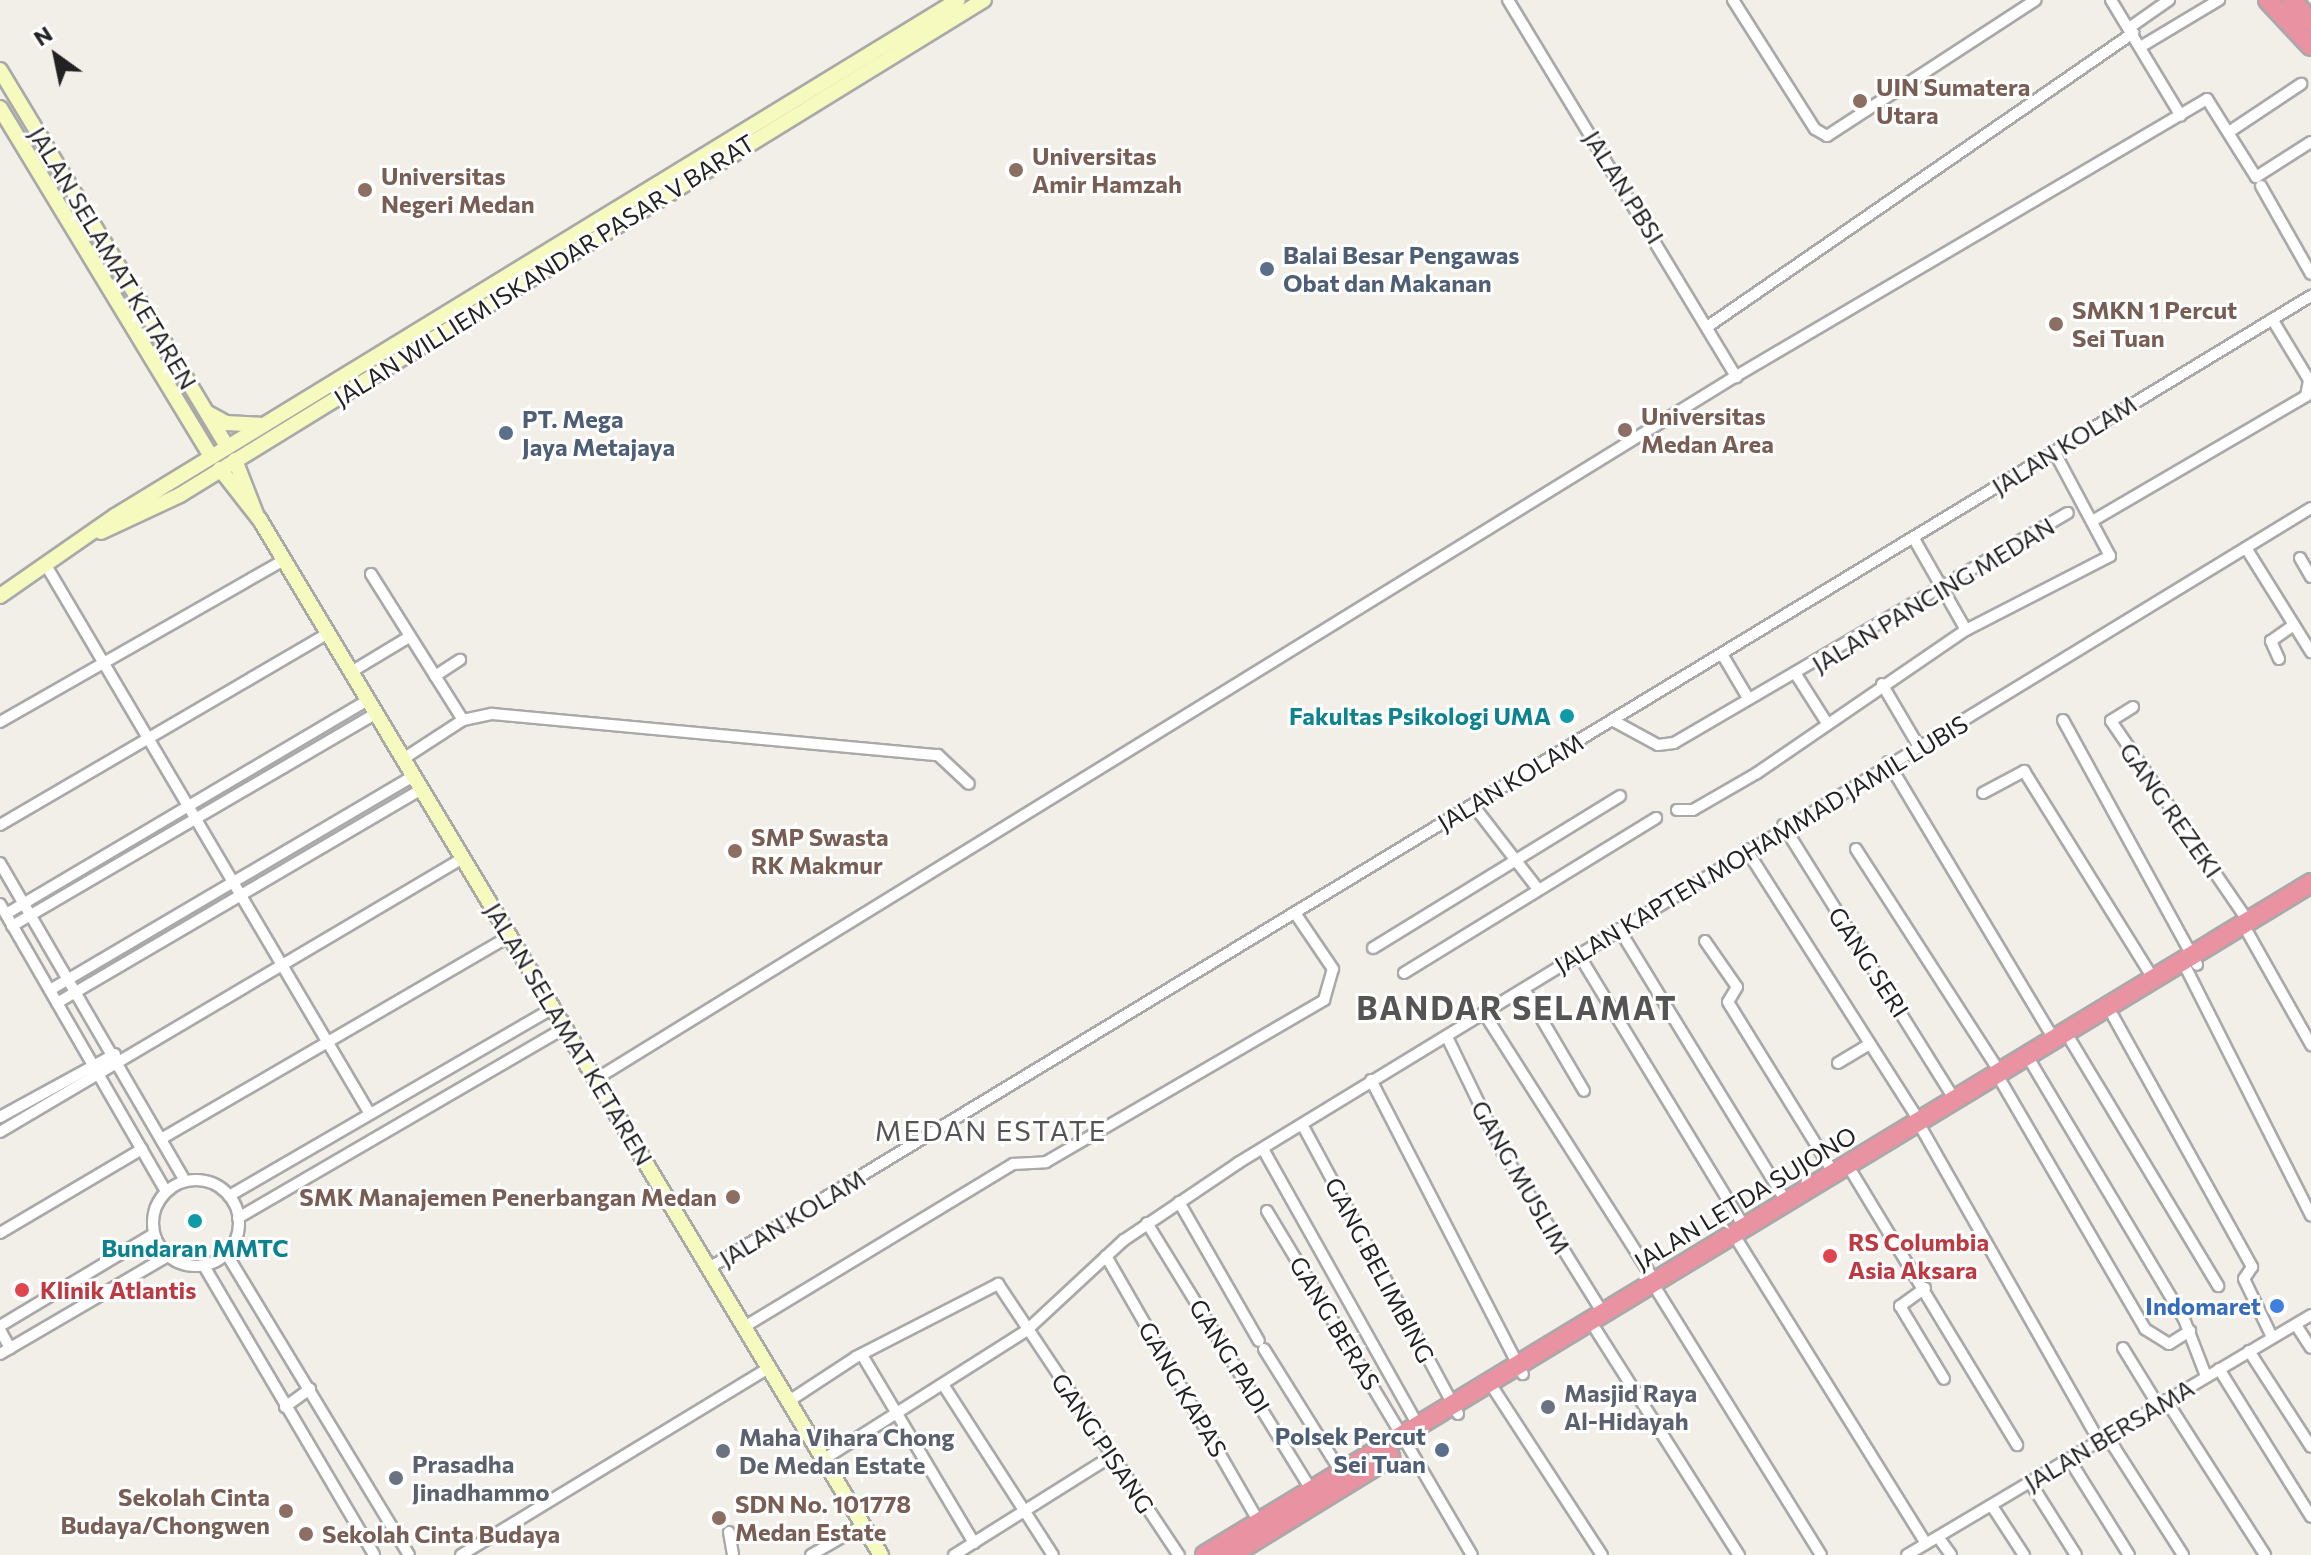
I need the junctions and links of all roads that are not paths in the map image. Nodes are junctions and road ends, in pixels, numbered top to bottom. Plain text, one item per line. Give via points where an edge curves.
1 (958, 0) edge
2 (984, 0) edge
3 (1508, 0) edge
4 (1733, 0) edge
5 (2036, 0) edge
6 (2111, 0) edge
7 (2169, 0) edge
8 (2219, 0) edge
9 (2301, 0) edge
10 (2279, 3) edge
11 (2311, 8) edge
12 (2311, 22) edge
13 (2131, 31) junction
14 (2142, 46) junction
15 (2311, 46) edge
16 (2311, 59) edge
17 (0, 70) edge
18 (2301, 84) dead end
19 (0, 108) edge
20 (2181, 116) junction
21 (2229, 132) junction
22 (754, 133) junction
23 (2311, 142) edge
24 (2261, 186) dead end
25 (2311, 274) edge
26 (129, 285) junction
27 (114, 296) junction
28 (2311, 296) edge
29 (456, 315) junction
30 (2272, 319) junction
31 (1707, 327) junction
32 (1736, 377) junction
33 (2310, 384) edge
34 (205, 411) junction
35 (264, 425) junction
36 (2054, 451) junction
37 (231, 454) junction
38 (216, 463) junction
39 (2311, 508) edge
40 (2068, 513) dead end
41 (256, 514) junction
42 (2094, 520) junction
43 (1914, 539) junction
44 (2246, 548) junction
45 (2300, 558) dead end
46 (284, 560) junction
47 (47, 567) junction
48 (371, 574) dead end
49 (2311, 577) edge
50 (1942, 587) junction
51 (0, 596) edge
52 (2294, 625) junction
53 (1966, 630) junction
54 (328, 633) junction
55 (409, 637) junction
56 (2311, 652) edge
57 (1722, 654) junction
58 (2279, 659) dead end
59 (460, 660) dead end
60 (103, 663) junction
61 (351, 672) junction
62 (435, 676) junction
63 (1797, 676) junction
64 (1882, 684) junction
65 (1748, 698) junction
66 (372, 707) junction
67 (2133, 707) dead end
68 (463, 720) junction
69 (1612, 720) junction
70 (1825, 720) junction
71 (2063, 720) dead end
72 (0, 722) edge
73 (148, 739) junction
74 (1918, 745) junction
75 (403, 759) junction
76 (1888, 762) junction
77 (418, 783) junction
78 (969, 784) dead end
79 (1983, 793) dead end
80 (1620, 796) dead end
81 (1473, 805) junction
82 (188, 806) junction
83 (360, 808) junction
84 (1677, 810) dead end
85 (1656, 818) dead end
86 (195, 819) junction
87 (368, 821) junction
88 (0, 825) edge
89 (1783, 825) junction
90 (329, 826) junction
91 (336, 840) junction
92 (302, 842) junction
93 (1746, 849) junction
94 (1856, 849) dead end
95 (310, 855) junction
96 (277, 857) junction
97 (463, 858) junction
98 (1517, 860) junction
99 (0, 863) edge
100 (285, 870) junction
101 (233, 882) junction
102 (2311, 883) edge
103 (1538, 889) junction
104 (241, 896) junction
105 (2311, 896) edge
106 (23, 903) junction
107 (193, 906) junction
108 (3, 909) edge
109 (1295, 913) junction
110 (31, 915) junction
111 (200, 919) junction
112 (168, 920) junction
113 (12, 926) junction
114 (2248, 927) junction
115 (1619, 929) junction
116 (176, 934) junction
117 (142, 936) junction
118 (510, 936) junction
119 (1705, 941) dead end
120 (1373, 948) dead end
121 (150, 949) junction
122 (109, 955) junction
123 (1579, 955) junction
124 (281, 963) junction
125 (2192, 963) junction
126 (117, 969) junction
127 (1404, 973) dead end
128 (2153, 978) junction
129 (68, 979) junction
130 (1524, 989) junction
131 (50, 990) junction
132 (75, 993) junction
133 (57, 1003) junction
134 (553, 1008) junction
135 (1484, 1013) junction
136 (2113, 1016) junction
137 (565, 1028) junction
138 (1447, 1037) junction
139 (2062, 1039) junction
140 (327, 1042) junction
141 (1870, 1044) junction
142 (2311, 1045) edge
143 (114, 1059) junction
144 (92, 1063) junction
145 (1838, 1063) dead end
146 (2032, 1064) junction
147 (99, 1074) junction
148 (2000, 1077) junction
149 (596, 1079) junction
150 (1371, 1080) junction
151 (1584, 1091) dead end
152 (1954, 1099) junction
153 (370, 1114) junction
154 (0, 1117) edge
155 (1303, 1126) junction
156 (1921, 1126) junction
157 (0, 1132) edge
158 (161, 1139) junction
159 (142, 1149) junction
160 (1263, 1149) junction
161 (1833, 1172) junction
162 (1853, 1174) junction
163 (185, 1181) junction
164 (166, 1191) junction
165 (229, 1196) junction
166 (1786, 1201) junction
167 (1179, 1202) junction
168 (1267, 1211) dead end
169 (2311, 1216) edge
170 (238, 1218) junction
171 (1147, 1223) junction
172 (0, 1233) edge
173 (154, 1234) junction
174 (1741, 1235) junction
175 (226, 1253) junction
176 (168, 1256) junction
177 (1106, 1256) junction
178 (204, 1266) junction
179 (709, 1268) junction
180 (2218, 1286) dead end
181 (1657, 1287) junction
182 (1925, 1288) junction
183 (2311, 1315) edge
184 (1600, 1322) junction
185 (2296, 1325) junction
186 (744, 1327) junction
187 (0, 1328) edge
188 (1027, 1330) junction
189 (2190, 1331) junction
190 (2272, 1337) junction
191 (2123, 1348) dead end
192 (2311, 1348) edge
193 (5, 1351) edge
194 (2249, 1351) junction
195 (862, 1355) junction
196 (769, 1368) junction
197 (2219, 1369) junction
198 (1520, 1370) junction
199 (2206, 1376) junction
200 (1944, 1379) dead end
201 (944, 1386) junction
202 (310, 1389) junction
203 (1495, 1391) junction
204 (789, 1401) junction
205 (2162, 1402) junction
206 (285, 1407) junction
207 (1455, 1409) junction
208 (896, 1415) junction
209 (1418, 1425) junction
210 (2103, 1438) junction
211 (1405, 1441) junction
212 (2017, 1445) dead end
213 (2311, 1447) edge
214 (1112, 1456) junction
215 (824, 1459) junction
216 (2069, 1459) junction
217 (1341, 1472) junction
218 (2030, 1482) junction
219 (1311, 1490) junction
220 (1992, 1506) junction
221 (1024, 1510) junction
222 (2311, 1517) edge
223 (1259, 1522) junction
224 (863, 1525) junction
225 (729, 1532) dead end
226 (1938, 1537) junction
227 (974, 1543) junction
228 (1926, 1544) junction
229 (374, 1555) edge
230 (409, 1555) edge
231 (461, 1555) edge
232 (733, 1555) edge
233 (811, 1555) edge
234 (881, 1555) edge
235 (954, 1555) edge
236 (1053, 1555) edge
237 (1179, 1555) edge
238 (1205, 1555) edge
239 (1231, 1555) edge
240 (1472, 1555) edge
241 (1602, 1555) edge
242 (1739, 1555) edge
243 (1821, 1555) edge
244 (1907, 1555) edge
245 (1951, 1555) edge
246 (2024, 1555) edge
247 (2076, 1555) edge
248 (2129, 1555) edge
249 (2183, 1555) edge
250 (2265, 1555) edge

1 - 22 street, JALAN WILLIEM ISKANDAR PASAR V BARAT
2 - 22 street, JALAN WILLIEM ISKANDAR PASAR V BARAT
3 - 31 street, JALAN PBSI
4 - 5 street via 1815,129 1827,136
6 - 13 street
7 - 13 street
8 - 14 street
9 - 11 highway
10 - 12 highway
10 - 15 highway
10 - 16 highway
13 - 14 street
13 - 31 street
14 - 20 street
17 - 26 street, JALAN SELAMAT KETAREN
18 - 21 street
19 - 27 street, JALAN SELAMAT KETAREN
20 - 21 street via 2207,99
20 - 32 street
21 - 23 street via 2256,177
22 - 29 street, JALAN WILLIEM ISKANDAR PASAR V BARAT
24 - 25 street
26 - 27 street
26 - 34 street, JALAN SELAMAT KETAREN
27 - 38 street, JALAN SELAMAT KETAREN
28 - 30 street, JALAN KOLAM
29 - 35 street, JALAN WILLIEM ISKANDAR PASAR V BARAT
29 - 37 street, JALAN WILLIEM ISKANDAR PASAR V BARAT
30 - 33 street
30 - 36 street, JALAN KOLAM
31 - 32 street, JALAN PBSI
32 - 149 street
33 - 42 street via 2298,402
34 - 35 street via 226,423
34 - 37 street, JALAN SELAMAT KETAREN
35 - 37 street, JALAN WILLIEM ISKANDAR PASAR V BARAT
36 - 42 street
36 - 43 street, JALAN KOLAM
37 - 38 street, JALAN WILLIEM ISKANDAR PASAR V BARAT
37 - 41 street, JALAN SELAMAT KETAREN
38 - 41 street, JALAN SELAMAT KETAREN
38 - 47 street, JALAN WILLIEM ISKANDAR PASAR V BARAT
39 - 44 street, JALAN KAPTEN MOHAMMAD JAMIL LUBIS
40 - 50 street, JALAN PANCING MEDAN
41 - 46 street, JALAN SELAMAT KETAREN
42 - 53 street via 2108,558
43 - 50 street
43 - 57 street, JALAN KOLAM
44 - 52 street
44 - 74 street, JALAN KAPTEN MOHAMMAD JAMIL LUBIS
45 - 49 street
46 - 54 street, JALAN SELAMAT KETAREN
46 - 60 street
47 - 51 street, JALAN WILLIEM ISKANDAR PASAR V BARAT
47 - 60 street
48 - 55 street
50 - 53 street
50 - 63 street, JALAN PANCING MEDAN
52 - 56 street
52 - 58 street via 2271,641
53 - 64 street
54 - 61 street, JALAN SELAMAT KETAREN
54 - 73 street
55 - 61 street
55 - 62 street
57 - 65 street
57 - 69 street, JALAN KOLAM
59 - 62 street
60 - 72 street
60 - 73 street
61 - 66 street, JALAN SELAMAT KETAREN
62 - 68 street
63 - 65 street, JALAN PANCING MEDAN
63 - 70 street
64 - 70 street
64 - 74 street
65 - 69 street, JALAN PANCING MEDAN via 1669,746
66 - 75 street, JALAN SELAMAT KETAREN
66 - 82 street
66 - 86 street
67 - 114 street, GANG REZEKI via 2111,721
68 - 75 street
68 - 78 street via 492,714 938,755
69 - 81 street, JALAN KOLAM
70 - 84 street via 1757,773 1693,810
71 - 125 street
73 - 82 street
73 - 88 street
74 - 76 street, JALAN KAPTEN MOHAMMAD JAMIL LUBIS
75 - 77 street, JALAN SELAMAT KETAREN
76 - 89 street, JALAN KAPTEN MOHAMMAD JAMIL LUBIS
76 - 139 street
77 - 83 street
77 - 87 street
77 - 97 street, JALAN SELAMAT KETAREN
79 - 128 street via 2024,771
80 - 98 street
81 - 98 street
81 - 109 street, JALAN KOLAM
82 - 86 street
82 - 106 street
83 - 87 street
83 - 90 street
85 - 103 street
86 - 101 street
86 - 110 street
87 - 91 street
89 - 93 street, JALAN KAPTEN MOHAMMAD JAMIL LUBIS
89 - 152 street, GANG SERI
90 - 91 street
90 - 92 street
91 - 95 street
92 - 95 street
92 - 96 street
93 - 115 street, JALAN KAPTEN MOHAMMAD JAMIL LUBIS
93 - 141 street
94 - 148 street
95 - 100 street
96 - 100 street
96 - 101 street
97 - 118 street, JALAN SELAMAT KETAREN
97 - 124 street
98 - 103 street
98 - 120 street
99 - 106 street
100 - 104 street
101 - 104 street
101 - 107 street
102 - 114 highway, JALAN LETDA SUJONO
103 - 127 street
104 - 111 street
104 - 124 street
105 - 114 highway, JALAN LETDA SUJONO
106 - 108 street
106 - 110 street
107 - 111 street
107 - 112 street
108 - 113 street
109 - 179 street, JALAN KOLAM
109 - 186 street via 1335,974 1324,1000 1046,1162 1013,1164
110 - 113 street
110 - 129 street
111 - 116 street
112 - 116 street
112 - 117 street
113 - 131 street
114 - 125 highway, JALAN LETDA SUJONO
114 - 142 street
115 - 123 street, JALAN KAPTEN MOHAMMAD JAMIL LUBIS
115 - 166 street
116 - 121 street
117 - 121 street
117 - 122 street
118 - 134 street, JALAN SELAMAT KETAREN
118 - 140 street
119 - 161 street via 1737,987 1728,1002
121 - 126 street
122 - 126 street
122 - 129 street
123 - 130 street, JALAN KAPTEN MOHAMMAD JAMIL LUBIS
123 - 174 street
124 - 140 street
124 - 143 street
125 - 128 highway, JALAN LETDA SUJONO
125 - 136 highway, JALAN LETDA SUJONO
125 - 169 street
126 - 132 street
128 - 139 highway, JALAN LETDA SUJONO
129 - 131 street
129 - 132 street
130 - 135 street, JALAN KAPTEN MOHAMMAD JAMIL LUBIS
130 - 151 street
131 - 133 street
132 - 133 street
132 - 143 street
133 - 144 street
134 - 137 street, JALAN SELAMAT KETAREN
134 - 153 street
135 - 138 street, JALAN KAPTEN MOHAMMAD JAMIL LUBIS
135 - 181 street
136 - 139 highway, JALAN LETDA SUJONO
136 - 190 street via 2252,1267 2244,1279
137 - 149 street, JALAN SELAMAT KETAREN
137 - 170 street
138 - 150 street, JALAN KAPTEN MOHAMMAD JAMIL LUBIS
138 - 184 street, GANG MUSLIM via 1502,1151
139 - 146 highway, JALAN LETDA SUJONO
139 - 148 highway, JALAN LETDA SUJONO
139 - 180 street
140 - 153 street
140 - 158 street
141 - 145 street
141 - 156 street
143 - 144 street
143 - 147 street
143 - 158 street
144 - 147 street
144 - 154 street
146 - 148 highway, JALAN LETDA SUJONO
146 - 189 street
147 - 157 street
147 - 159 street
148 - 152 highway, JALAN LETDA SUJONO
148 - 156 highway, JALAN LETDA SUJONO
148 - 189 street via 2145,1329 2169,1344
149 - 179 street, JALAN SELAMAT KETAREN
150 - 155 street, JALAN KAPTEN MOHAMMAD JAMIL LUBIS
150 - 198 street
152 - 156 highway, JALAN LETDA SUJONO
153 - 165 street
155 - 160 street, JALAN KAPTEN MOHAMMAD JAMIL LUBIS
155 - 207 street, GANG BELIMBING
156 - 161 highway, JALAN LETDA SUJONO
156 - 162 highway, JALAN LETDA SUJONO
156 - 210 street
158 - 163 street
159 - 164 street
159 - 172 street
160 - 167 street, JALAN KAPTEN MOHAMMAD JAMIL LUBIS
160 - 209 street
161 - 166 highway, JALAN LETDA SUJONO
162 - 174 highway, JALAN LETDA SUJONO
162 - 182 street
163 - 164 street
163 - 165 street via 208,1182
164 - 173 street via 154,1212
165 - 170 street
166 - 174 highway, JALAN LETDA SUJONO
167 - 171 street, JALAN KAPTEN MOHAMMAD JAMIL LUBIS
167 - 217 street
168 - 211 street, GANG BERAS
170 - 175 street
171 - 177 street, JALAN KAPTEN MOHAMMAD JAMIL LUBIS
171 - 219 street, GANG PADI
173 - 176 street
173 - 187 street
174 - 181 highway, JALAN LETDA SUJONO
174 - 228 street
175 - 178 street
175 - 202 street
176 - 178 street
176 - 193 street
177 - 188 street, JALAN KAPTEN MOHAMMAD JAMIL LUBIS
177 - 223 street, GANG KAPAS
178 - 206 street
179 - 186 street, JALAN SELAMAT KETAREN
181 - 184 highway, JALAN LETDA SUJONO
181 - 243 street
182 - 200 street via 1900,1306
182 - 212 street
183 - 185 street, JALAN BERSAMA
184 - 198 highway, JALAN LETDA SUJONO
184 - 242 street, GANG MUSLIM
185 - 190 street, JALAN BERSAMA
185 - 192 street
186 - 196 street, JALAN SELAMAT KETAREN
187 - 193 street
188 - 195 street, GANG PISANG via 996,1284
188 - 201 street, JALAN KAPTEN MOHAMMAD JAMIL LUBIS
188 - 214 street, GANG PISANG
189 - 199 street
190 - 194 street, JALAN BERSAMA
191 - 205 street
194 - 197 street, JALAN BERSAMA
194 - 213 street
195 - 204 street
195 - 208 street
196 - 204 street, JALAN SELAMAT KETAREN
196 - 231 street
197 - 199 street, JALAN BERSAMA
197 - 222 street
198 - 203 highway, JALAN LETDA SUJONO
198 - 207 highway, JALAN LETDA SUJONO
199 - 205 street, JALAN BERSAMA
201 - 208 street, JALAN KAPTEN MOHAMMAD JAMIL LUBIS
201 - 221 street
202 - 206 street
202 - 230 street
203 - 207 highway, JALAN LETDA SUJONO
203 - 241 street
204 - 215 street, JALAN SELAMAT KETAREN
205 - 210 street, JALAN BERSAMA
205 - 250 street
206 - 229 street
207 - 209 highway, JALAN LETDA SUJONO
207 - 211 highway, JALAN LETDA SUJONO
208 - 215 street, JALAN KAPTEN MOHAMMAD JAMIL LUBIS
208 - 227 street
209 - 211 highway, JALAN LETDA SUJONO
210 - 216 street, JALAN BERSAMA
210 - 249 street
211 - 217 highway, JALAN LETDA SUJONO
211 - 239 highway, JALAN LETDA SUJONO
211 - 240 street, GANG BERAS
214 - 221 street
214 - 237 street, GANG PISANG
215 - 224 street, JALAN SELAMAT KETAREN
216 - 218 street, JALAN BERSAMA
216 - 248 street
217 - 219 highway, JALAN LETDA SUJONO
218 - 220 street, JALAN BERSAMA
218 - 247 street
219 - 223 highway, JALAN LETDA SUJONO
220 - 226 street, JALAN BERSAMA
220 - 246 street
221 - 227 street
221 - 236 street
223 - 238 highway, JALAN LETDA SUJONO
224 - 233 street
224 - 234 street, JALAN SELAMAT KETAREN
225 - 232 street
226 - 228 street, JALAN BERSAMA
226 - 245 street
227 - 235 street
228 - 244 street, JALAN BERSAMA

